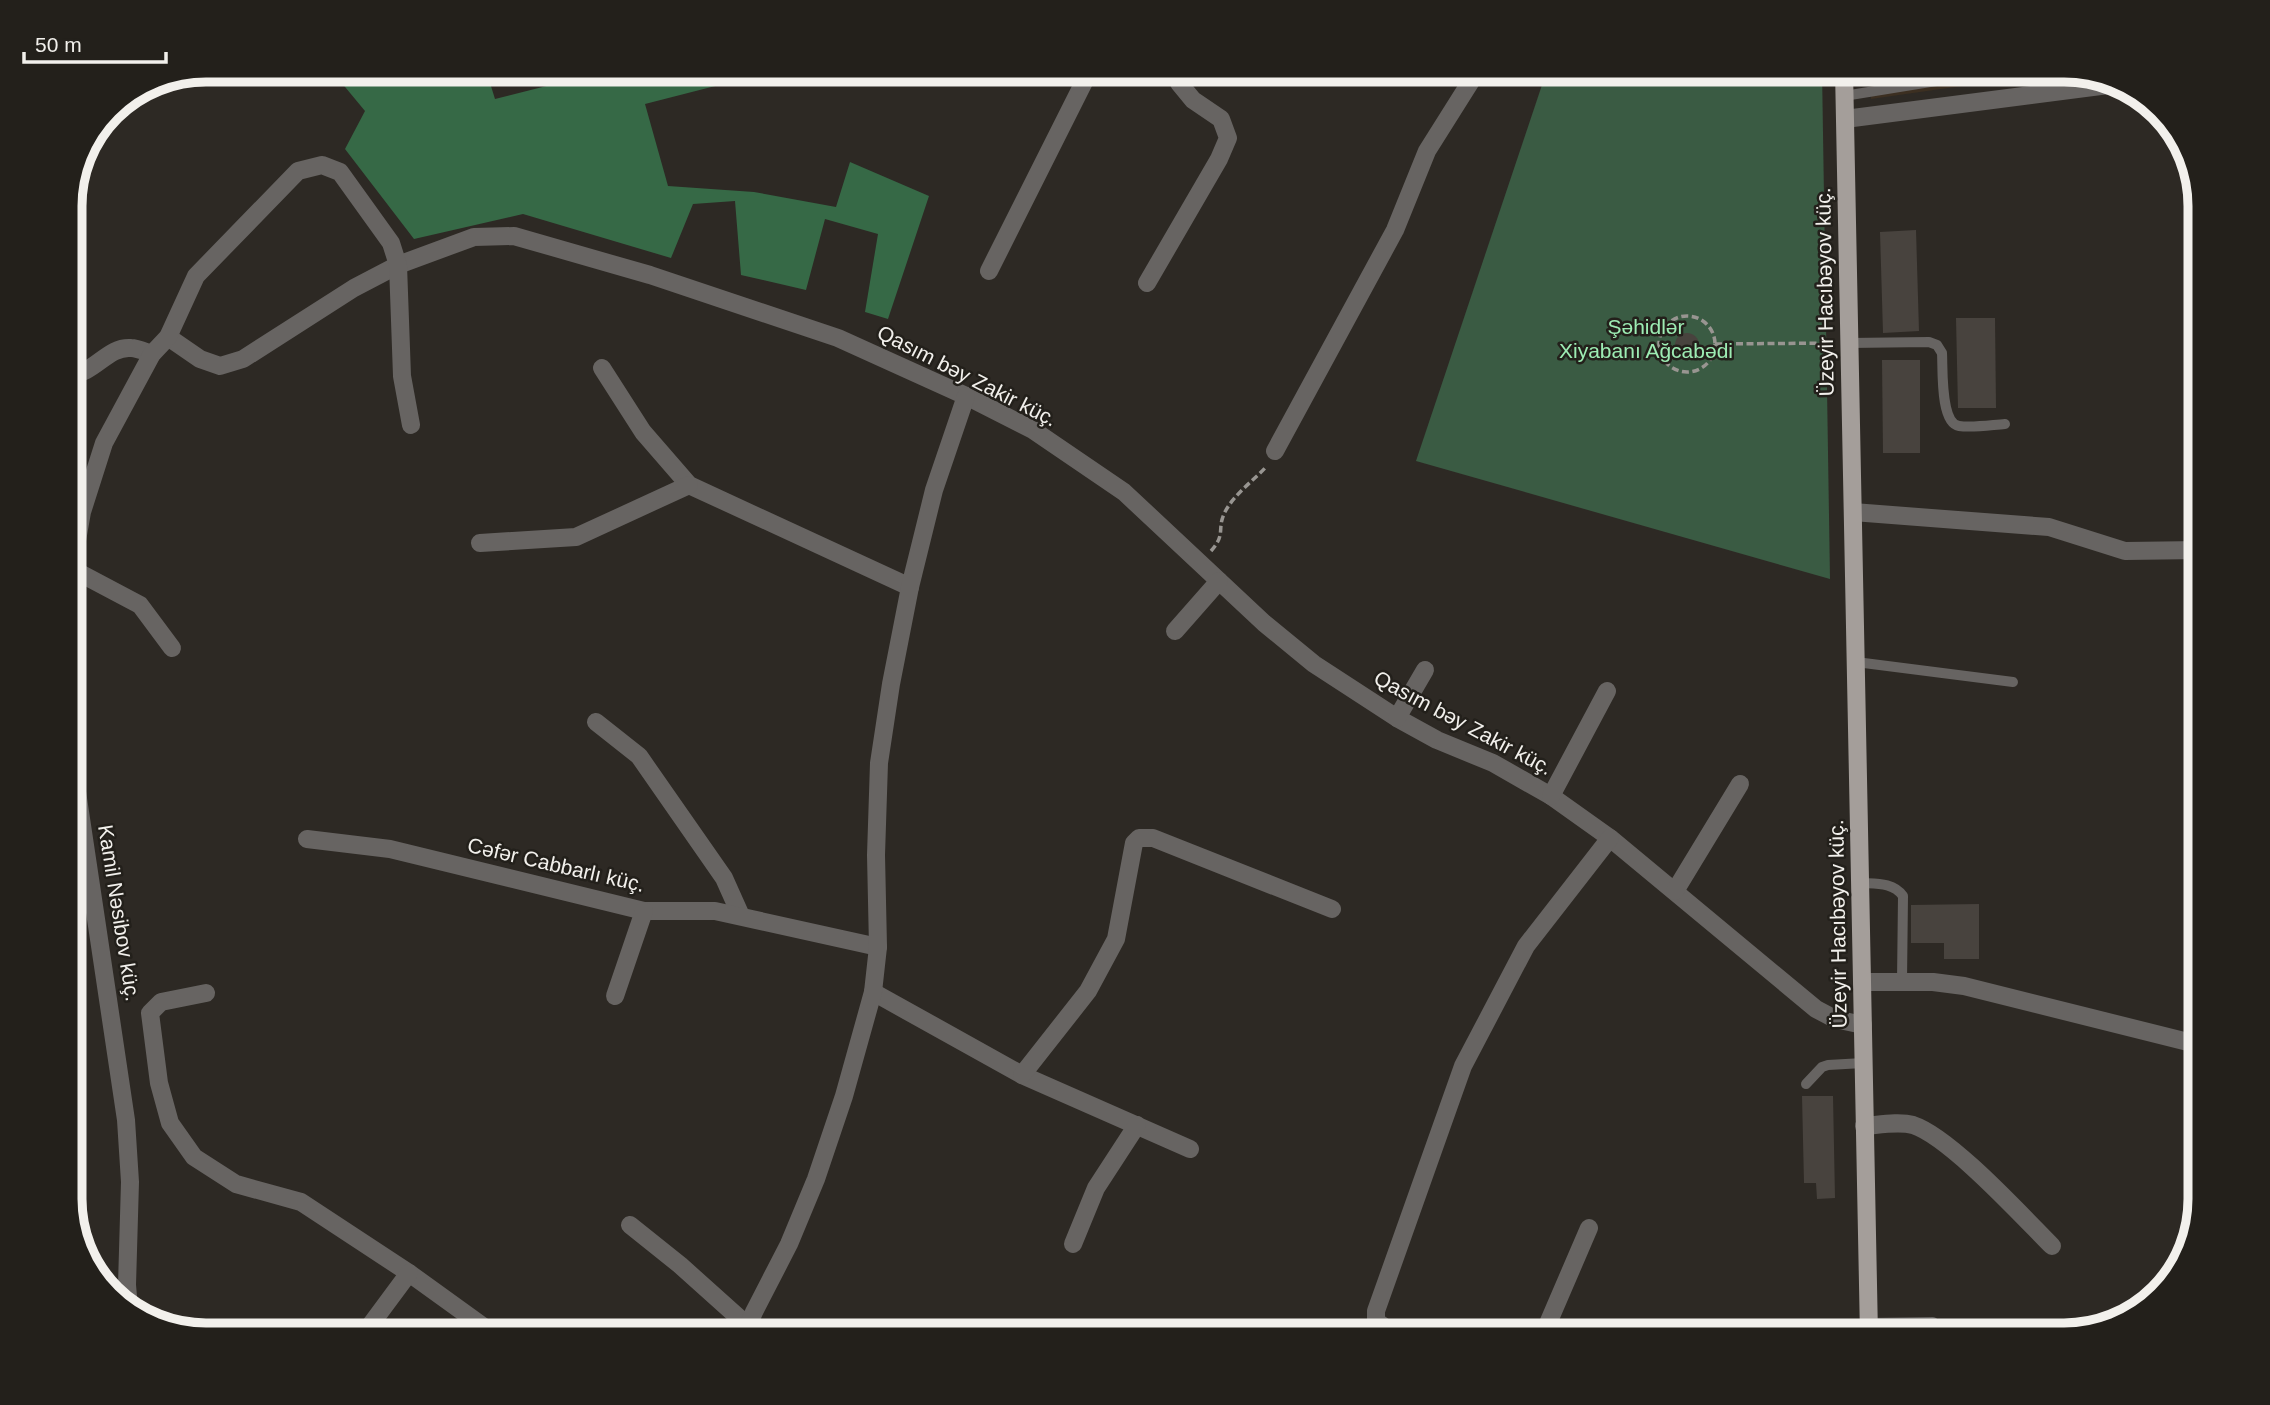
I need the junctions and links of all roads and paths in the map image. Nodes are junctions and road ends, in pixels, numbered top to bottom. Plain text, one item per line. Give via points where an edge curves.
1 (1084, 82) edge
2 (1179, 82) edge
3 (1470, 82) edge
4 (1843, 82) edge
5 (1930, 82) edge
6 (2097, 86) edge
7 (1844, 96) junction
8 (1844, 119) junction
9 (398, 265) junction
10 (989, 271) dead end
11 (1147, 283) dead end
12 (168, 337) junction
13 (1849, 343) junction
14 (1715, 344) junction
15 (152, 354) junction
16 (603, 368) dead end
17 (83, 373) edge
18 (967, 396) junction
19 (2005, 424) dead end
20 (411, 425) dead end
21 (1275, 452) joint
22 (689, 485) junction
23 (83, 509) edge
24 (1853, 512) junction
25 (481, 543) dead end
26 (2187, 550) edge
27 (1200, 563) junction
28 (83, 575) edge
29 (1219, 581) junction
30 (910, 587) junction
31 (1175, 631) dead end
32 (172, 648) dead end
33 (1856, 662) junction
34 (1425, 670) dead end
35 (2013, 682) dead end
36 (1607, 691) dead end
37 (1397, 718) junction
38 (596, 722) dead end
39 (1740, 785) dead end
40 (1551, 796) junction
41 (83, 826) edge
42 (1610, 838) junction
43 (307, 839) dead end
44 (1860, 883) junction
45 (1675, 891) junction
46 (1332, 909) dead end
47 (644, 911) junction
48 (741, 916) junction
49 (878, 947) junction
50 (1902, 981) junction
51 (1862, 982) junction
52 (873, 992) junction
53 (206, 993) dead end
54 (615, 996) dead end
55 (1863, 1025) junction
56 (2188, 1042) edge
57 (1863, 1063) junction
58 (1021, 1075) junction
59 (1806, 1084) dead end
60 (1137, 1125) junction
61 (1864, 1126) junction
62 (1190, 1149) dead end
63 (631, 1225) dead end
64 (1588, 1228) dead end
65 (1073, 1244) dead end
66 (2052, 1246) dead end
67 (409, 1273) junction
68 (128, 1294) edge
69 (372, 1323) edge
70 (478, 1323) edge
71 (738, 1323) edge
72 (750, 1323) edge
73 (1379, 1323) edge
74 (1548, 1323) edge
75 (1869, 1323) edge

1 - 10 street
2 - 11 street via 1193,100 1221,119 1228,138
3 - 21 street via 1427,151 1395,230
4 - 7 main road, Üzeyir Hacıbəyov küç.
5 - 7 lane
6 - 8 street
7 - 8 main road, Üzeyir Hacıbəyov küç.
8 - 13 main road, Üzeyir Hacıbəyov küç.
9 - 12 street, Qasım bəy Zakir küç. via 243,359 220,366 200,359
9 - 12 street, Kamil Nəsibov küç. via 391,243 340,172 322,165 298,171 197,276
9 - 18 street, Qasım bəy Zakir küç. via 474,237 514,236 650,275 838,338
9 - 20 street via 402,376
12 - 15 street, Kamil Nəsibov küç.
13 - 14 path
13 - 19 lane via 1937,345 1942,352 1946,413 1951,422 1959,426
13 - 24 main road, Üzeyir Hacıbəyov küç.
14 - 14 path via 1711,329 1690,316 1668,324 1660,347 1667,362 1689,371 1710,360
15 - 17 street via 131,347 118,349
15 - 23 street, Kamil Nəsibov küç. via 104,443
16 - 22 street via 643,432
18 - 27 street, Qasım bəy Zakir küç. via 1033,430 1125,492
18 - 30 street via 934,491
21 - 27 path via 1223,516 1219,542
22 - 25 street via 576,537
22 - 30 street
24 - 26 street via 2049,527 2125,551
24 - 33 main road, Üzeyir Hacıbəyov küç.
27 - 29 street, Qasım bəy Zakir küç.
28 - 32 street via 140,606
29 - 31 street
29 - 37 street, Qasım bəy Zakir küç. via 1314,664
30 - 49 street via 879,763
33 - 35 lane
33 - 44 main road, Üzeyir Hacıbəyov küç.
34 - 37 street
36 - 40 street
37 - 40 street, Qasım bəy Zakir küç.
38 - 48 street via 639,756 724,878
39 - 45 street
40 - 42 street, Qasım bəy Zakir küç.
41 - 68 street, Kamil Nəsibov küç. via 126,1120 131,1182
42 - 45 street, Qasım bəy Zakir küç.
42 - 73 street via 1526,946 1464,1066 1376,1311
43 - 47 street, Cəfər Cabbarlı küç. via 390,849
44 - 50 lane via 1891,885 1903,896
44 - 51 main road, Üzeyir Hacıbəyov küç.
45 - 55 street, Qasım bəy Zakir küç. via 1816,1009
46 - 58 street via 1153,838 1139,838 1134,843 1116,939 1088,990
47 - 48 street, Cəfər Cabbarlı küç. via 715,911
47 - 54 street
48 - 49 street, Cəfər Cabbarlı küç.
49 - 52 street
50 - 51 street
50 - 56 street via 1964,986
51 - 55 main road, Üzeyir Hacıbəyov küç.
52 - 58 street
52 - 72 street via 816,1179
53 - 67 street via 161,1002 150,1013 159,1083 170,1123 194,1157 236,1184 301,1202
55 - 57 main road, Üzeyir Hacıbəyov küç.
57 - 59 lane via 1822,1067
57 - 61 main road, Üzeyir Hacıbəyov küç.
58 - 60 street
60 - 62 street
60 - 65 street via 1096,1188
61 - 66 street via 1912,1125 1934,1137
61 - 75 main road, Üzeyir Hacıbəyov küç.
63 - 71 street via 680,1265
64 - 74 street
67 - 69 street
67 - 70 street

